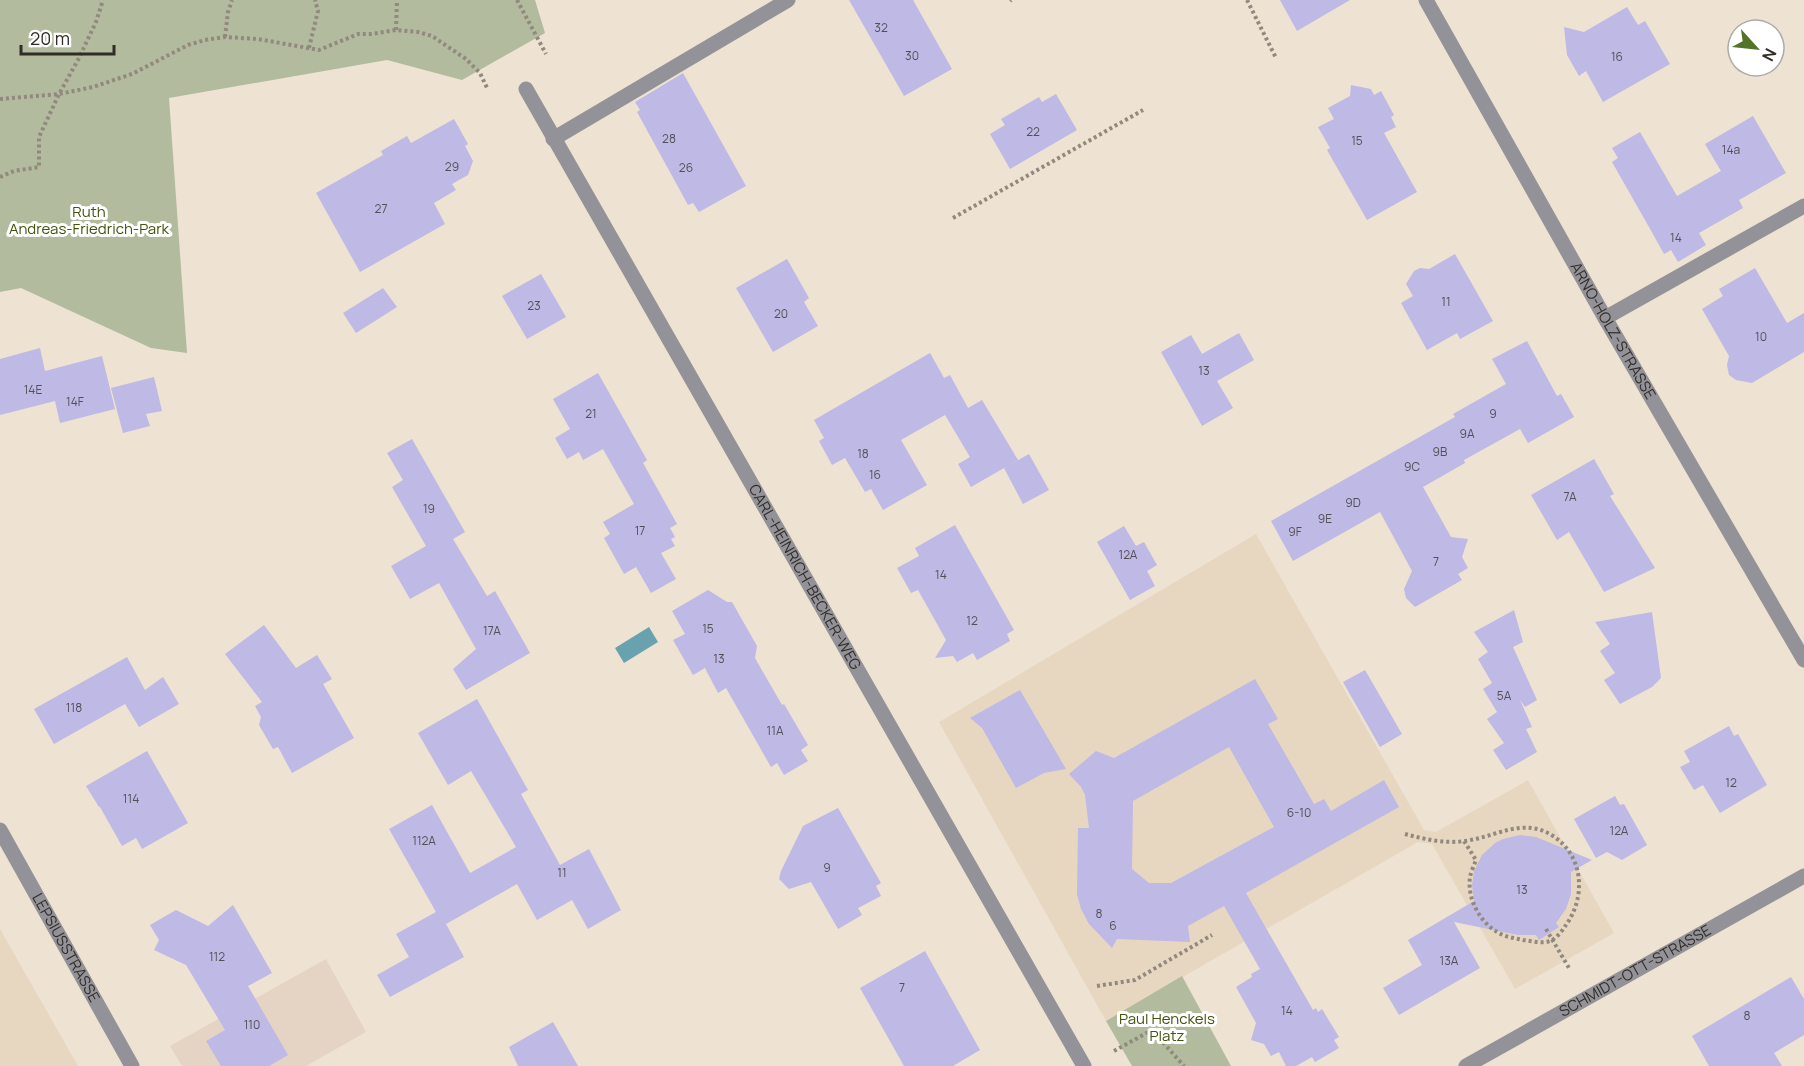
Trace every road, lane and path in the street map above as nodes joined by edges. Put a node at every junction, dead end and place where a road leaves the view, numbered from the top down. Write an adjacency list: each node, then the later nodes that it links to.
1 (103, 0): 16 (path)
2 (232, 0): 10 (path)
3 (315, 0): 11 (path)
4 (397, 0): 9 (path)
5 (517, 0): 12 (path)
6 (788, 0): 19 (street)
7 (1247, 0): 13 (path)
8 (1426, 0): 23 (street, ARNO-HOLZ-STRASSE)
9 (396, 30): 11 (path); 15 (path)
10 (225, 37): 11 (path); 16 (path)
11 (309, 48)
12 (546, 54)
13 (1276, 58)
14 (526, 89): 19 (street, CARL-HEINRICH-BECKER-WEG)
15 (488, 90)
16 (59, 94): 17 (path); 20 (path)
17 (0, 99)
18 (1143, 110): 22 (path)
19 (553, 139): 36 (street, CARL-HEINRICH-BECKER-WEG)
20 (0, 177)
21 (1804, 206): 23 (street)
22 (952, 218)
23 (1605, 318): 24 (street, ARNO-HOLZ-STRASSE)
24 (1804, 660)
25 (0, 830): 35 (street, LEPSIUSSTRASSE)
26 (1406, 834): 27 (path)
27 (1464, 841): 31 (path); 31 (path)
28 (1804, 876): 38 (street, SCHMIDT-OTT-STRASSE)
29 (1546, 929): 31 (path)
30 (1212, 935): 33 (path)
31 (1553, 940): 32 (path)
32 (1569, 968)
33 (1096, 986)
34 (1114, 1051): 37 (path)
35 (132, 1066)
36 (1084, 1066)
37 (1184, 1066)
38 (1466, 1066)

